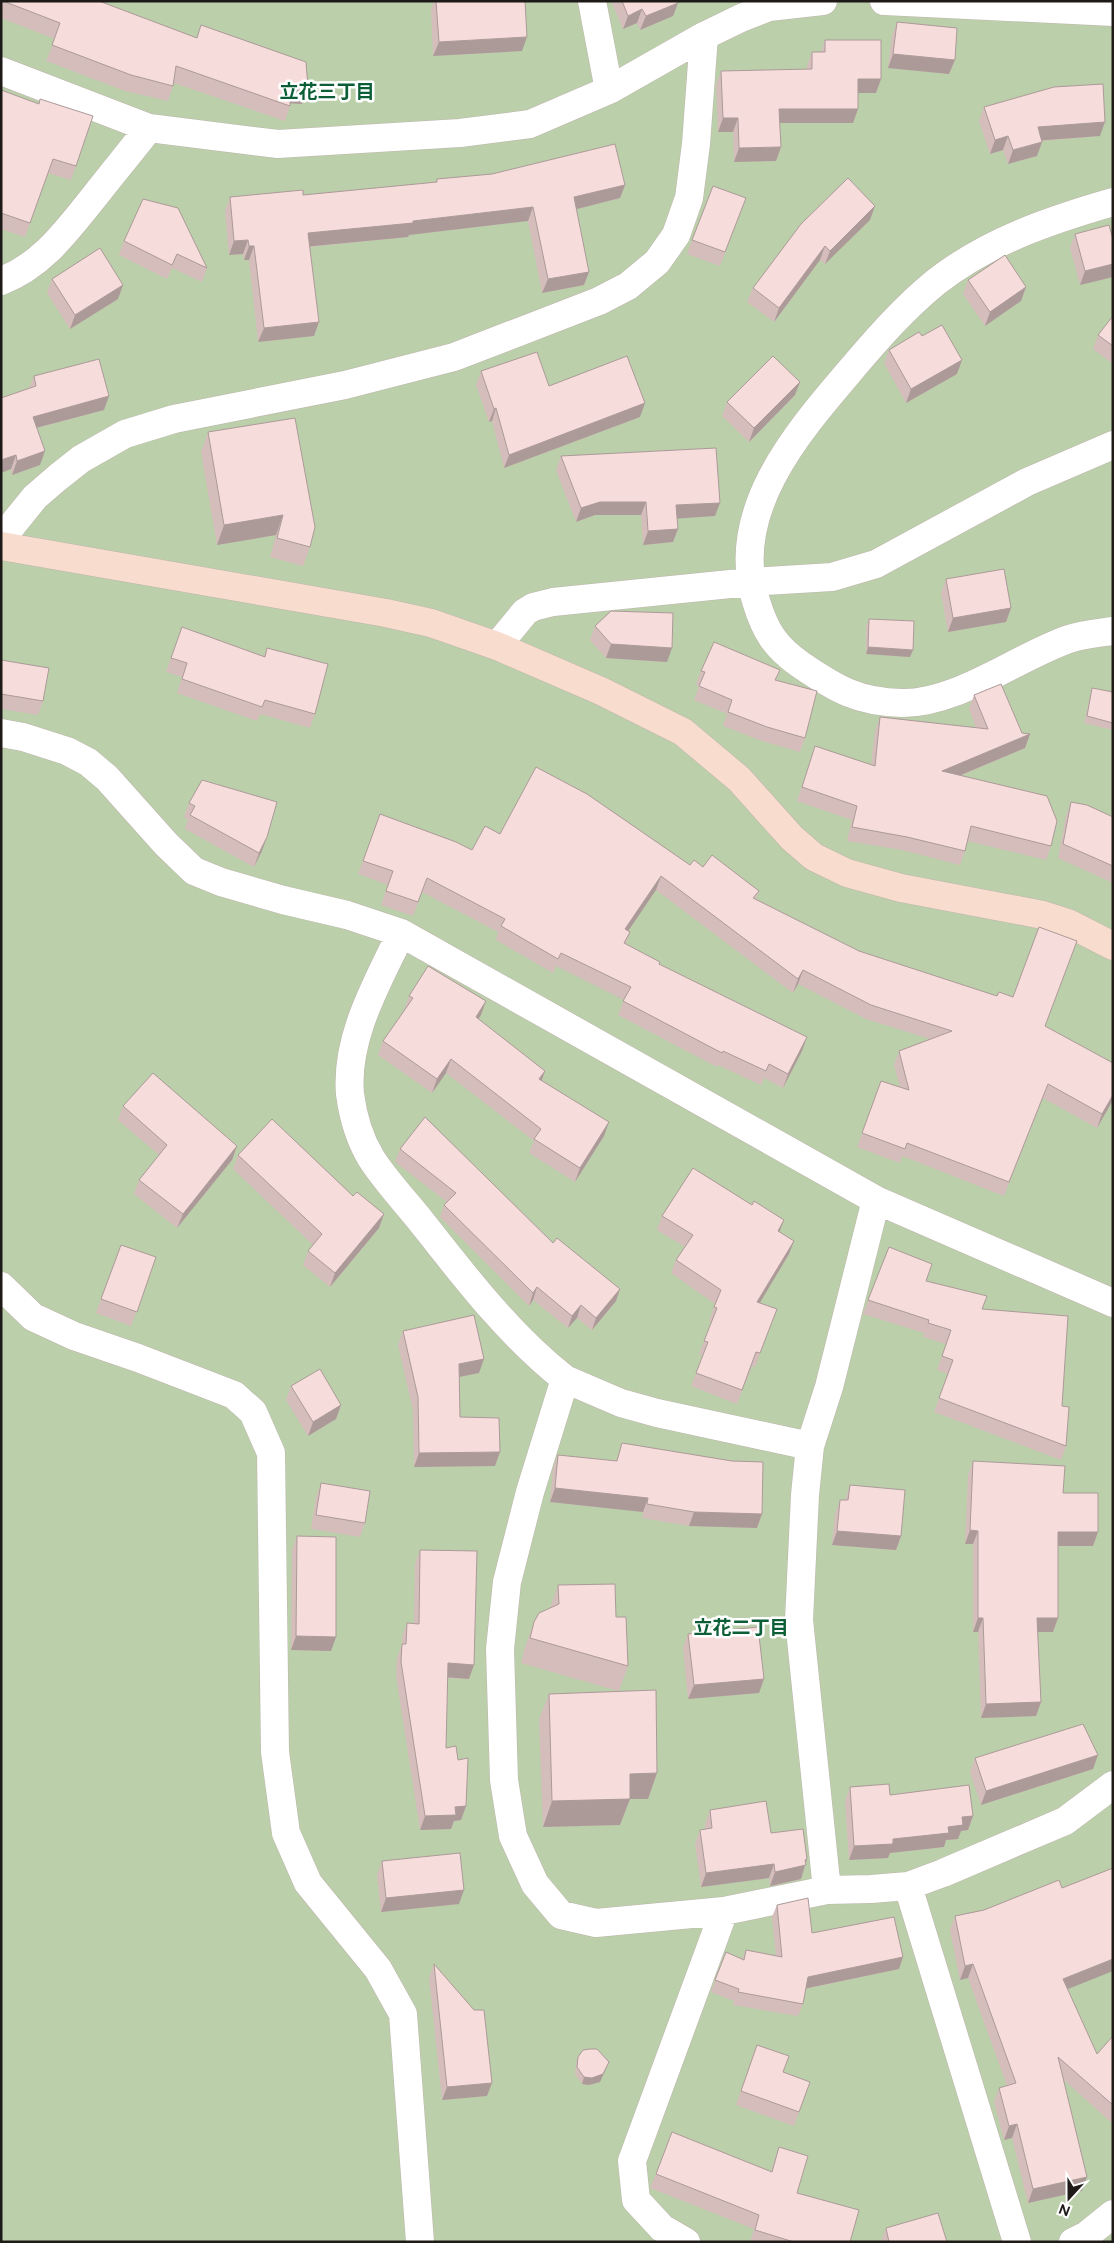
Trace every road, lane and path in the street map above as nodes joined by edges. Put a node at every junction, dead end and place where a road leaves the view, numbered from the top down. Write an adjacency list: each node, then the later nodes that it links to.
1 (592, 1): 7 (street)
2 (823, 1): 5 (street)
3 (884, 1): 4 (street)
4 (1113, 12)
5 (704, 36): 7 (street); 12 (street)
6 (1, 71): 8 (street)
7 (610, 90): 8 (street)
8 (149, 128): 10 (street)
9 (1113, 202): 14 (street)
10 (1, 281)
11 (1113, 445): 14 (street)
12 (1, 539)
13 (1, 546): 16 (street)
14 (750, 582): 15 (street); 16 (street)
15 (1113, 631)
16 (497, 646): 19 (street)
17 (1, 734): 18 (street)
18 (401, 934): 20 (street); 23 (street)
19 (1113, 946)
20 (876, 1200): 22 (street); 24 (street)
21 (1, 1286): 30 (street)
22 (1113, 1303)
23 (564, 1380): 24 (street); 28 (street)
24 (810, 1446): 27 (street)
25 (1113, 1785): 26 (street)
26 (908, 1886): 27 (street); 32 (street)
27 (827, 1890): 28 (street)
28 (724, 1911): 31 (street)
29 (1113, 2214): 33 (street)
30 (420, 2242)
31 (686, 2242)
32 (1017, 2242)
33 (1073, 2242)

